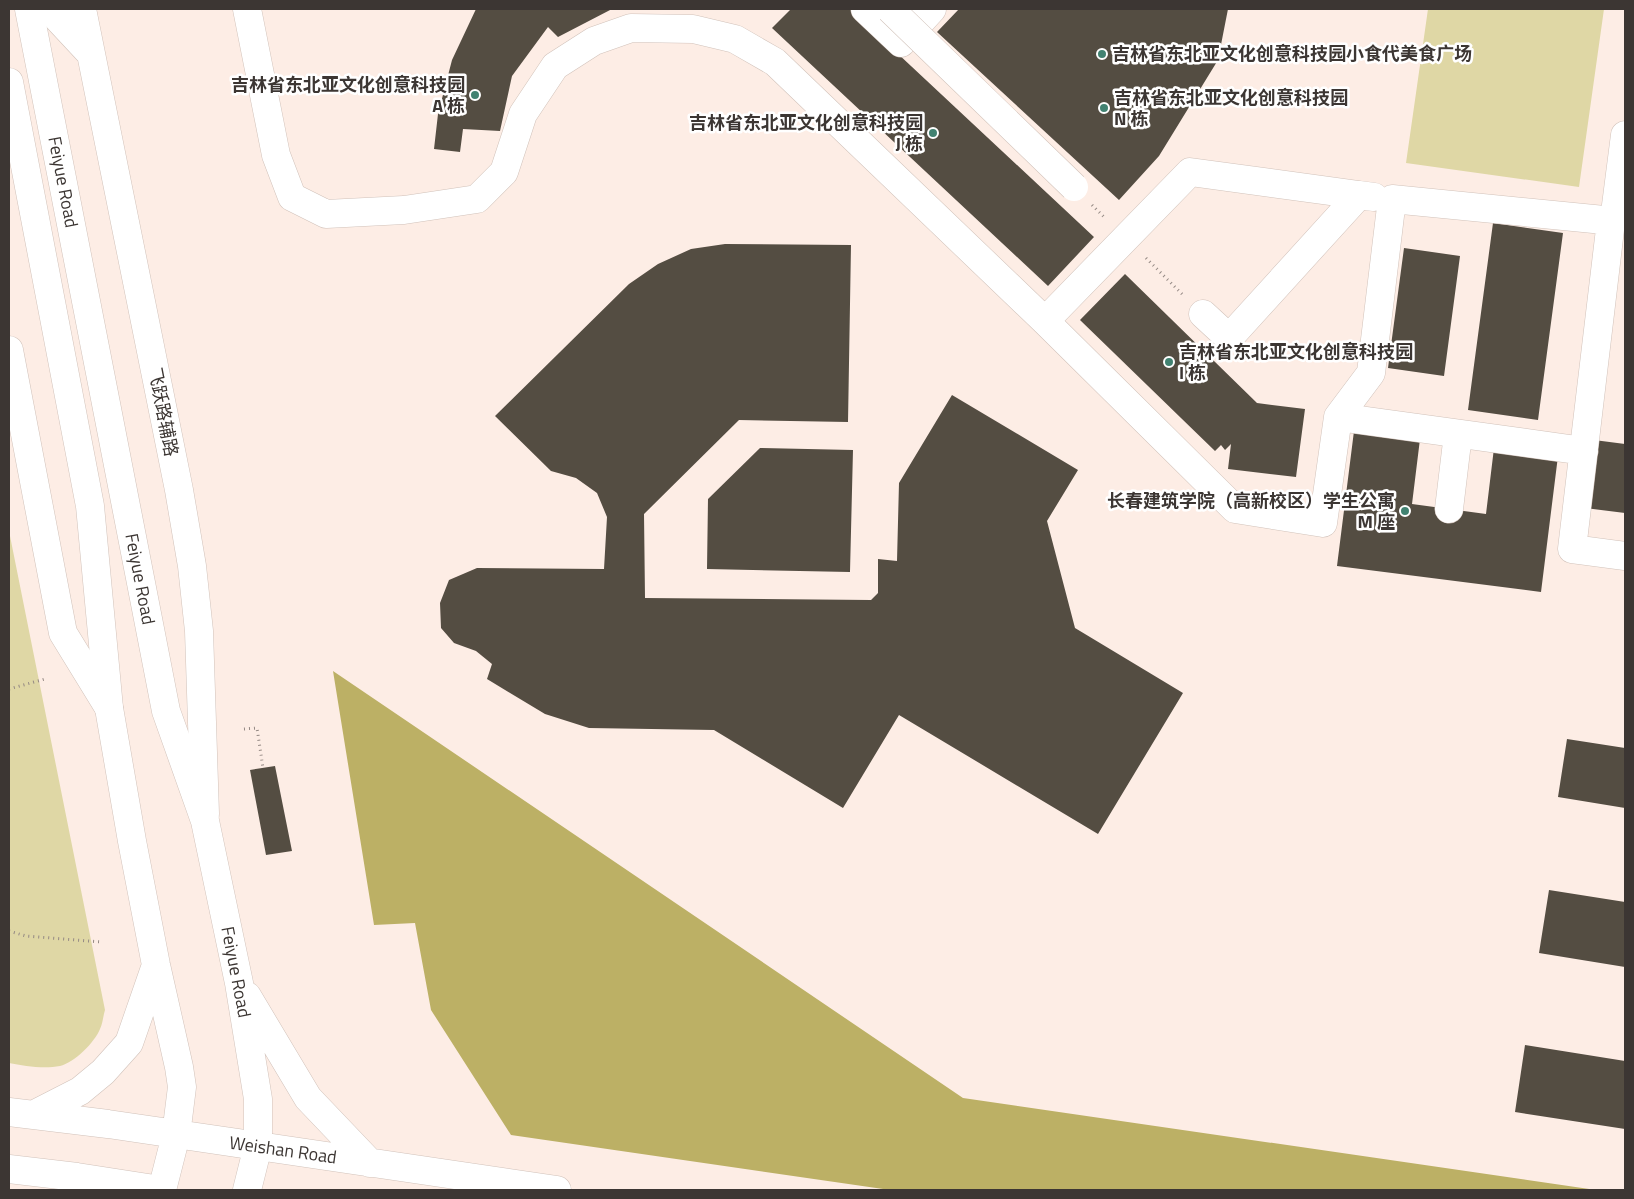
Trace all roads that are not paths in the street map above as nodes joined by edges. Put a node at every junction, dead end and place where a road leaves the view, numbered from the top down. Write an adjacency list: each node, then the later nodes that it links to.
1 (30, 9): 24 (main road, Feiyue Road)
2 (49, 9): 8 (main road)
3 (82, 9): 8 (main road, 飞跃路辅路)
4 (248, 9): 16 (main road)
5 (865, 9): 7 (main road)
6 (890, 9): 11 (main road, bridge)
7 (932, 9)
8 (90, 53): 24 (main road, 飞跃路辅路)
9 (9, 82): 23 (main road, Feiyue Road)
10 (1625, 135): 14 (main road)
11 (1074, 188)
12 (1359, 195): 13 (main road); 15 (main road); 16 (main road)
13 (1392, 199): 14 (main road); 18 (main road)
14 (1611, 221): 20 (main road)
15 (1203, 314)
16 (1045, 322): 18 (main road)
17 (9, 350): 23 (main road)
18 (1338, 418): 19 (main road)
19 (1458, 434): 20 (main road); 21 (main road)
20 (1584, 451): 22 (main road)
21 (1449, 509)
22 (1625, 556)
23 (109, 708): 25 (main road, Feiyue Road)
24 (205, 821): 26 (main road, Feiyue Road)
25 (156, 964): 27 (main road); 28 (main road, Feiyue Road)
26 (239, 983): 29 (main road, Feiyue Road); 30 (main road)
27 (22, 1113): 28 (main road, Weishan Road)
28 (176, 1134): 29 (main road, Weishan Road); 32 (main road, Feiyue Road)
29 (258, 1146): 30 (main road, Weishan Road); 33 (main road, Feiyue Road)
30 (370, 1163): 34 (main road, Weishan Road)
31 (21, 1177): 32 (main road)
32 (161, 1190)
33 (247, 1190)
34 (557, 1190)

